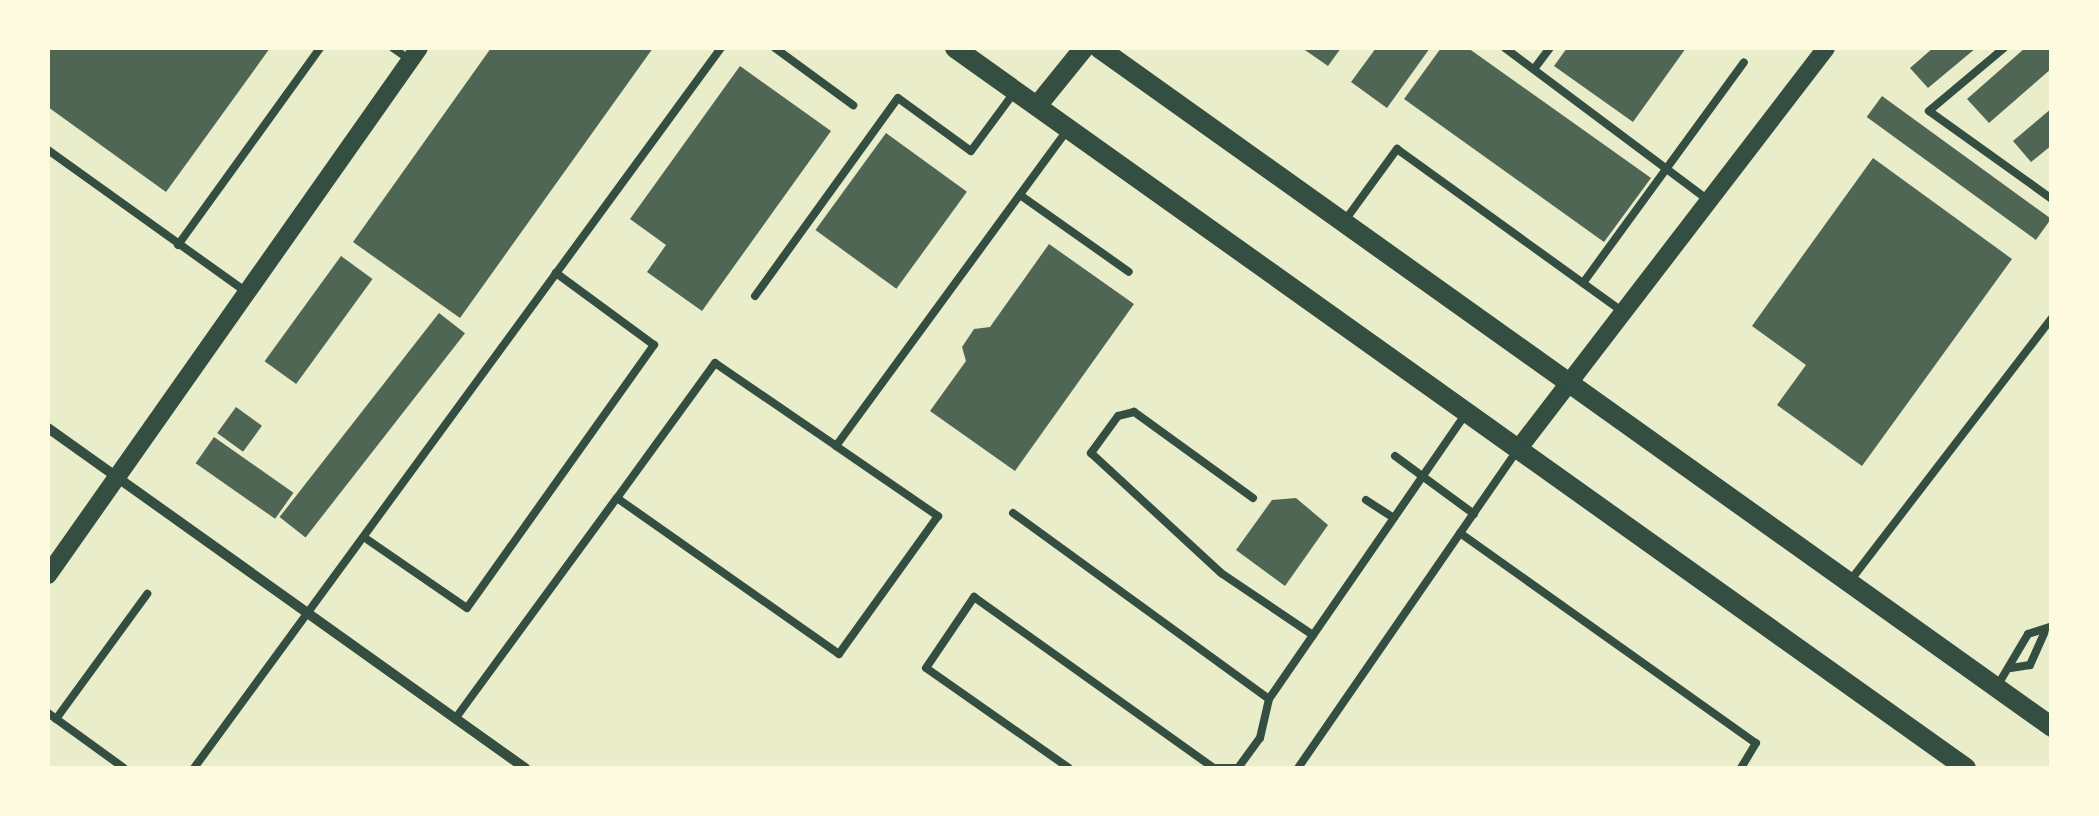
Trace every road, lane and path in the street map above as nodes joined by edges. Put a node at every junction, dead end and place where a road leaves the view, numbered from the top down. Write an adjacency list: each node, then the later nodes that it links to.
1 (320, 48): 25 (lane)
2 (393, 48): 12 (lane)
3 (721, 48): 27 (lane)
4 (776, 48): 16 (lane)
5 (956, 48): 15 (main road)
6 (1084, 48): 17 (main road)
7 (1099, 48): 24 (main road)
8 (1505, 48): 14 (lane)
9 (1550, 48): 14 (lane)
10 (1823, 48): 22 (street)
11 (2004, 48): 23 (lane)
12 (414, 54): 29 (street)
13 (1744, 62): 20 (lane)
14 (1534, 69): 20 (lane)
15 (1016, 91): 17 (main road); 30 (lane)
16 (853, 105)
17 (1038, 106): 18 (main road)
18 (1069, 128): 21 (lane); 34 (main road)
19 (48, 150): 25 (lane)
20 (1666, 168): 22 (lane); 28 (lane)
21 (1020, 195): 26 (lane); 36 (lane)
22 (1707, 199): 31 (street)
23 (2052, 199)
24 (1344, 222): 28 (lane); 33 (main road)
25 (178, 245): 29 (lane)
26 (1129, 272)
27 (556, 273): 48 (lane); 48 (lane)
28 (1583, 284): 31 (lane)
29 (246, 290): 39 (street)
30 (755, 296)
31 (1624, 313): 33 (street)
32 (2052, 318): 50 (lane)
33 (1569, 382): 37 (street); 50 (main road)
34 (1467, 412): 37 (main road); 40 (lane)
35 (48, 428): 39 (street)
36 (836, 446): 41 (lane); 41 (lane)
37 (1518, 448): 45 (lane); 62 (main road)
38 (1395, 456): 40 (lane)
39 (113, 476): 49 (street); 52 (street)
40 (1422, 476): 45 (lane); 46 (lane)
41 (617, 498): 60 (lane)
42 (1252, 498): 54 (lane)
43 (1366, 500): 46 (lane)
44 (1012, 513): 57 (lane)
45 (1474, 514): 47 (lane)
46 (1394, 518): 54 (lane)
47 (1460, 533): 68 (lane); 69 (lane)
48 (368, 540): 52 (lane)
49 (48, 574)
50 (1849, 582): 56 (main road)
51 (146, 594): 59 (lane)
52 (310, 616): 60 (street); 64 (lane)
53 (2048, 630): 55 (lane); 55 (lane)
54 (1314, 635): 57 (lane)
55 (2011, 668): 56 (lane)
56 (1996, 688): 61 (main road)
57 (1270, 699): 67 (lane)
58 (48, 712): 59 (lane)
59 (56, 719): 63 (lane)
60 (455, 719): 65 (street)
61 (2052, 727)
62 (1956, 766)
63 (124, 768)
64 (194, 768)
65 (525, 768)
66 (1069, 768): 67 (lane)
67 (1215, 768)
68 (1298, 768)
69 (1741, 768)

